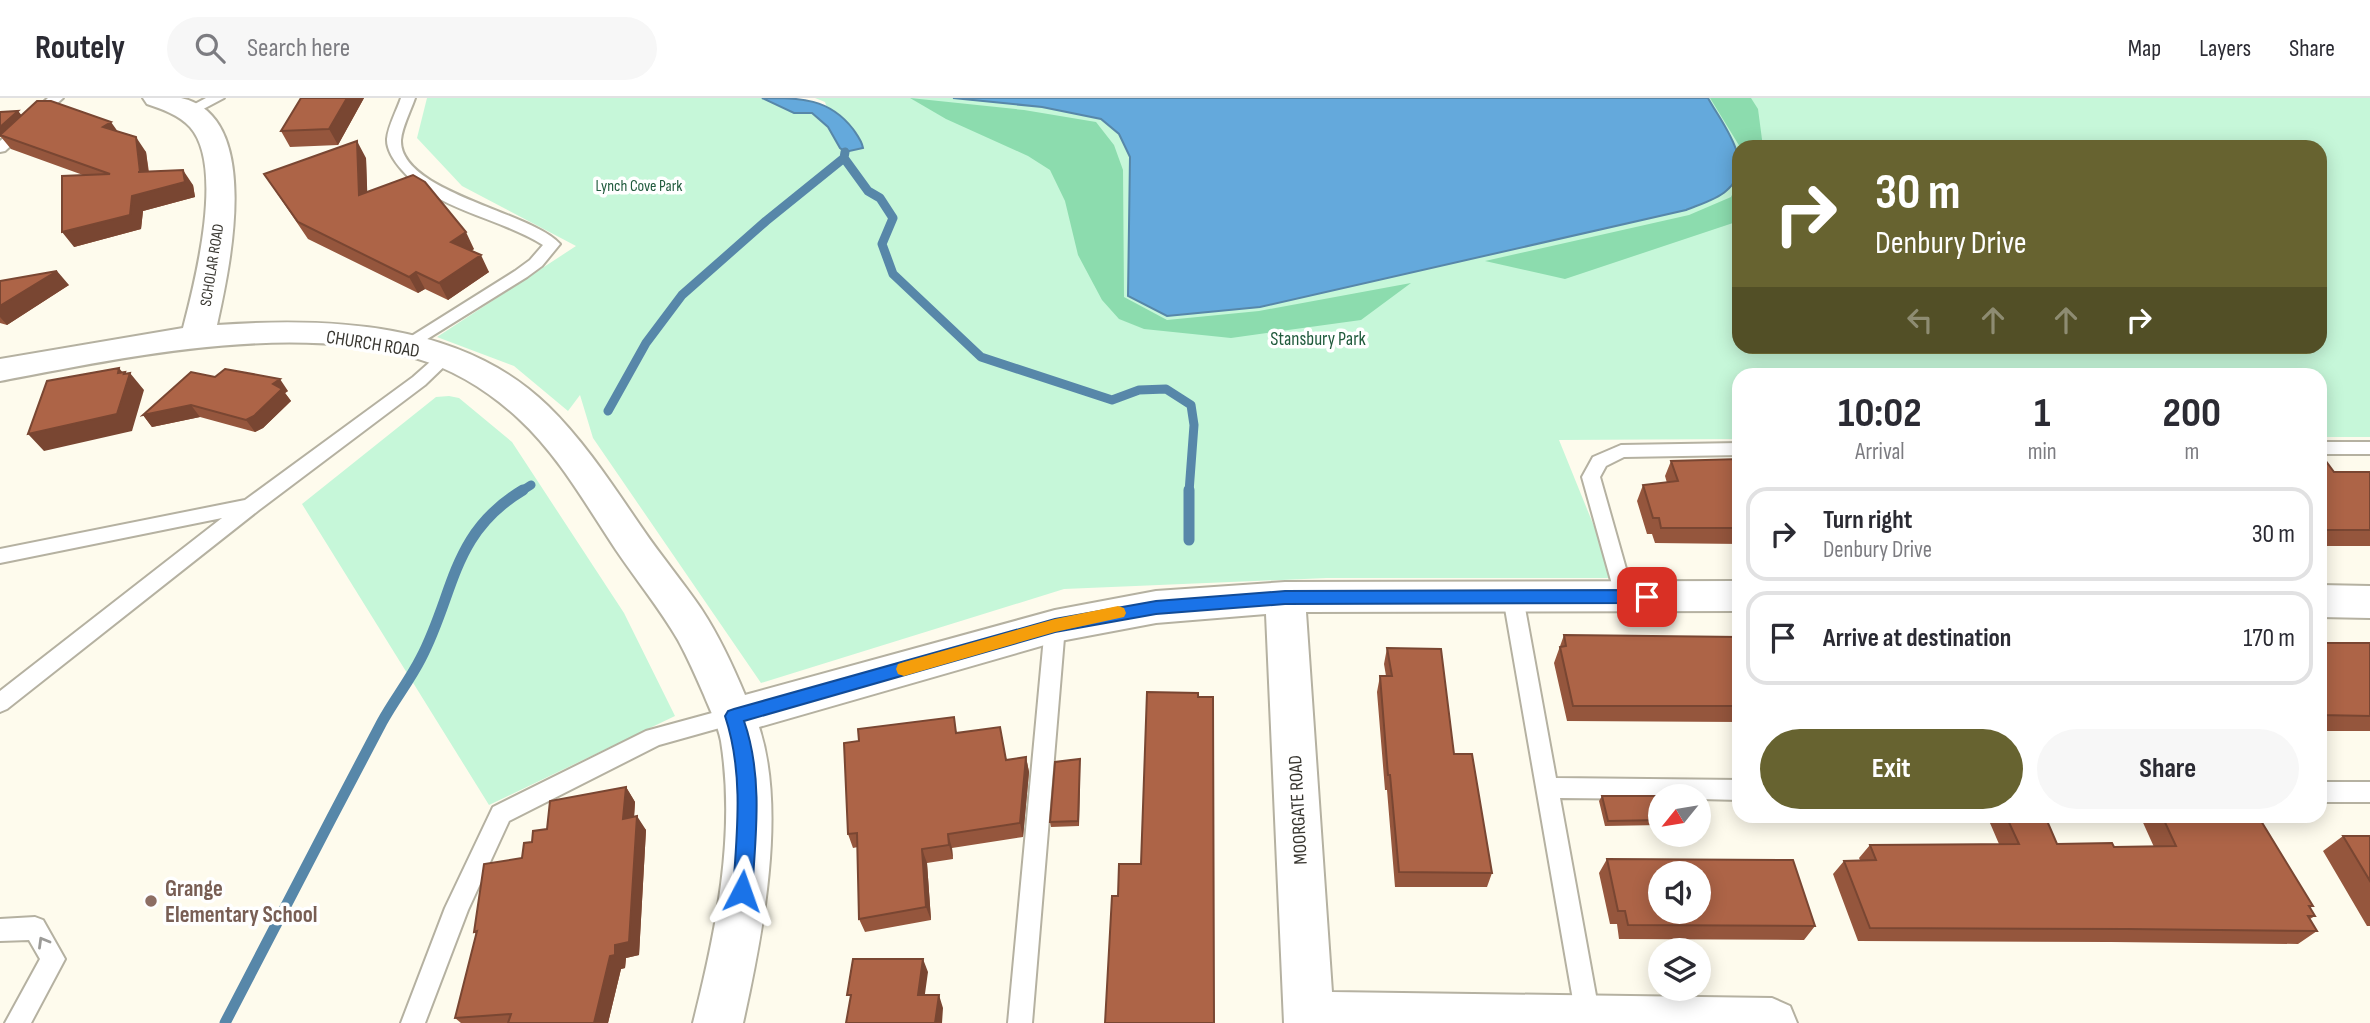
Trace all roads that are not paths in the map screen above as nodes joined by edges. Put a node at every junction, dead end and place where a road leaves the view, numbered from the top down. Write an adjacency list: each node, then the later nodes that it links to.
1 (56, 98): 6 (lane)
2 (157, 98): 5 (street, SCHOLAR ROAD)
3 (217, 98): 5 (lane)
4 (408, 98): 8 (lane)
5 (187, 112): 7 (street, SCHOLAR ROAD)
6 (0, 148)
7 (198, 335): 8 (street, CHURCH ROAD); 10 (street, CHURCH ROAD)
8 (408, 346): 9 (street, CHURCH ROAD)
9 (445, 358): 14 (lane); 24 (street, CHURCH ROAD)
10 (0, 370)
11 (2327, 448): 12 (lane)
12 (2370, 448)
13 (1732, 449): 19 (lane)
14 (252, 505): 15 (lane); 23 (lane)
15 (0, 556)
16 (1732, 596): 19 (street)
17 (1285, 597): 18 (street); 22 (street); 30 (street, MOORGATE ROAD)
18 (1513, 597): 19 (street); 25 (lane)
19 (1624, 597)
20 (2327, 601): 21 (street)
21 (2370, 602)
22 (1055, 626): 24 (street); 35 (lane)
23 (0, 704)
24 (734, 716): 33 (lane); 34 (street, CHURCH ROAD)
25 (1547, 788): 26 (lane); 31 (lane)
26 (1732, 790)
27 (2327, 792): 28 (lane)
28 (2370, 792)
29 (0, 930): 32 (lane, one-way to 29)
30 (1309, 1020): 31 (street)
31 (1589, 1022): 36 (street)
32 (16, 1023)
33 (413, 1023)
34 (718, 1023)
35 (1020, 1023)
36 (1772, 1023)

